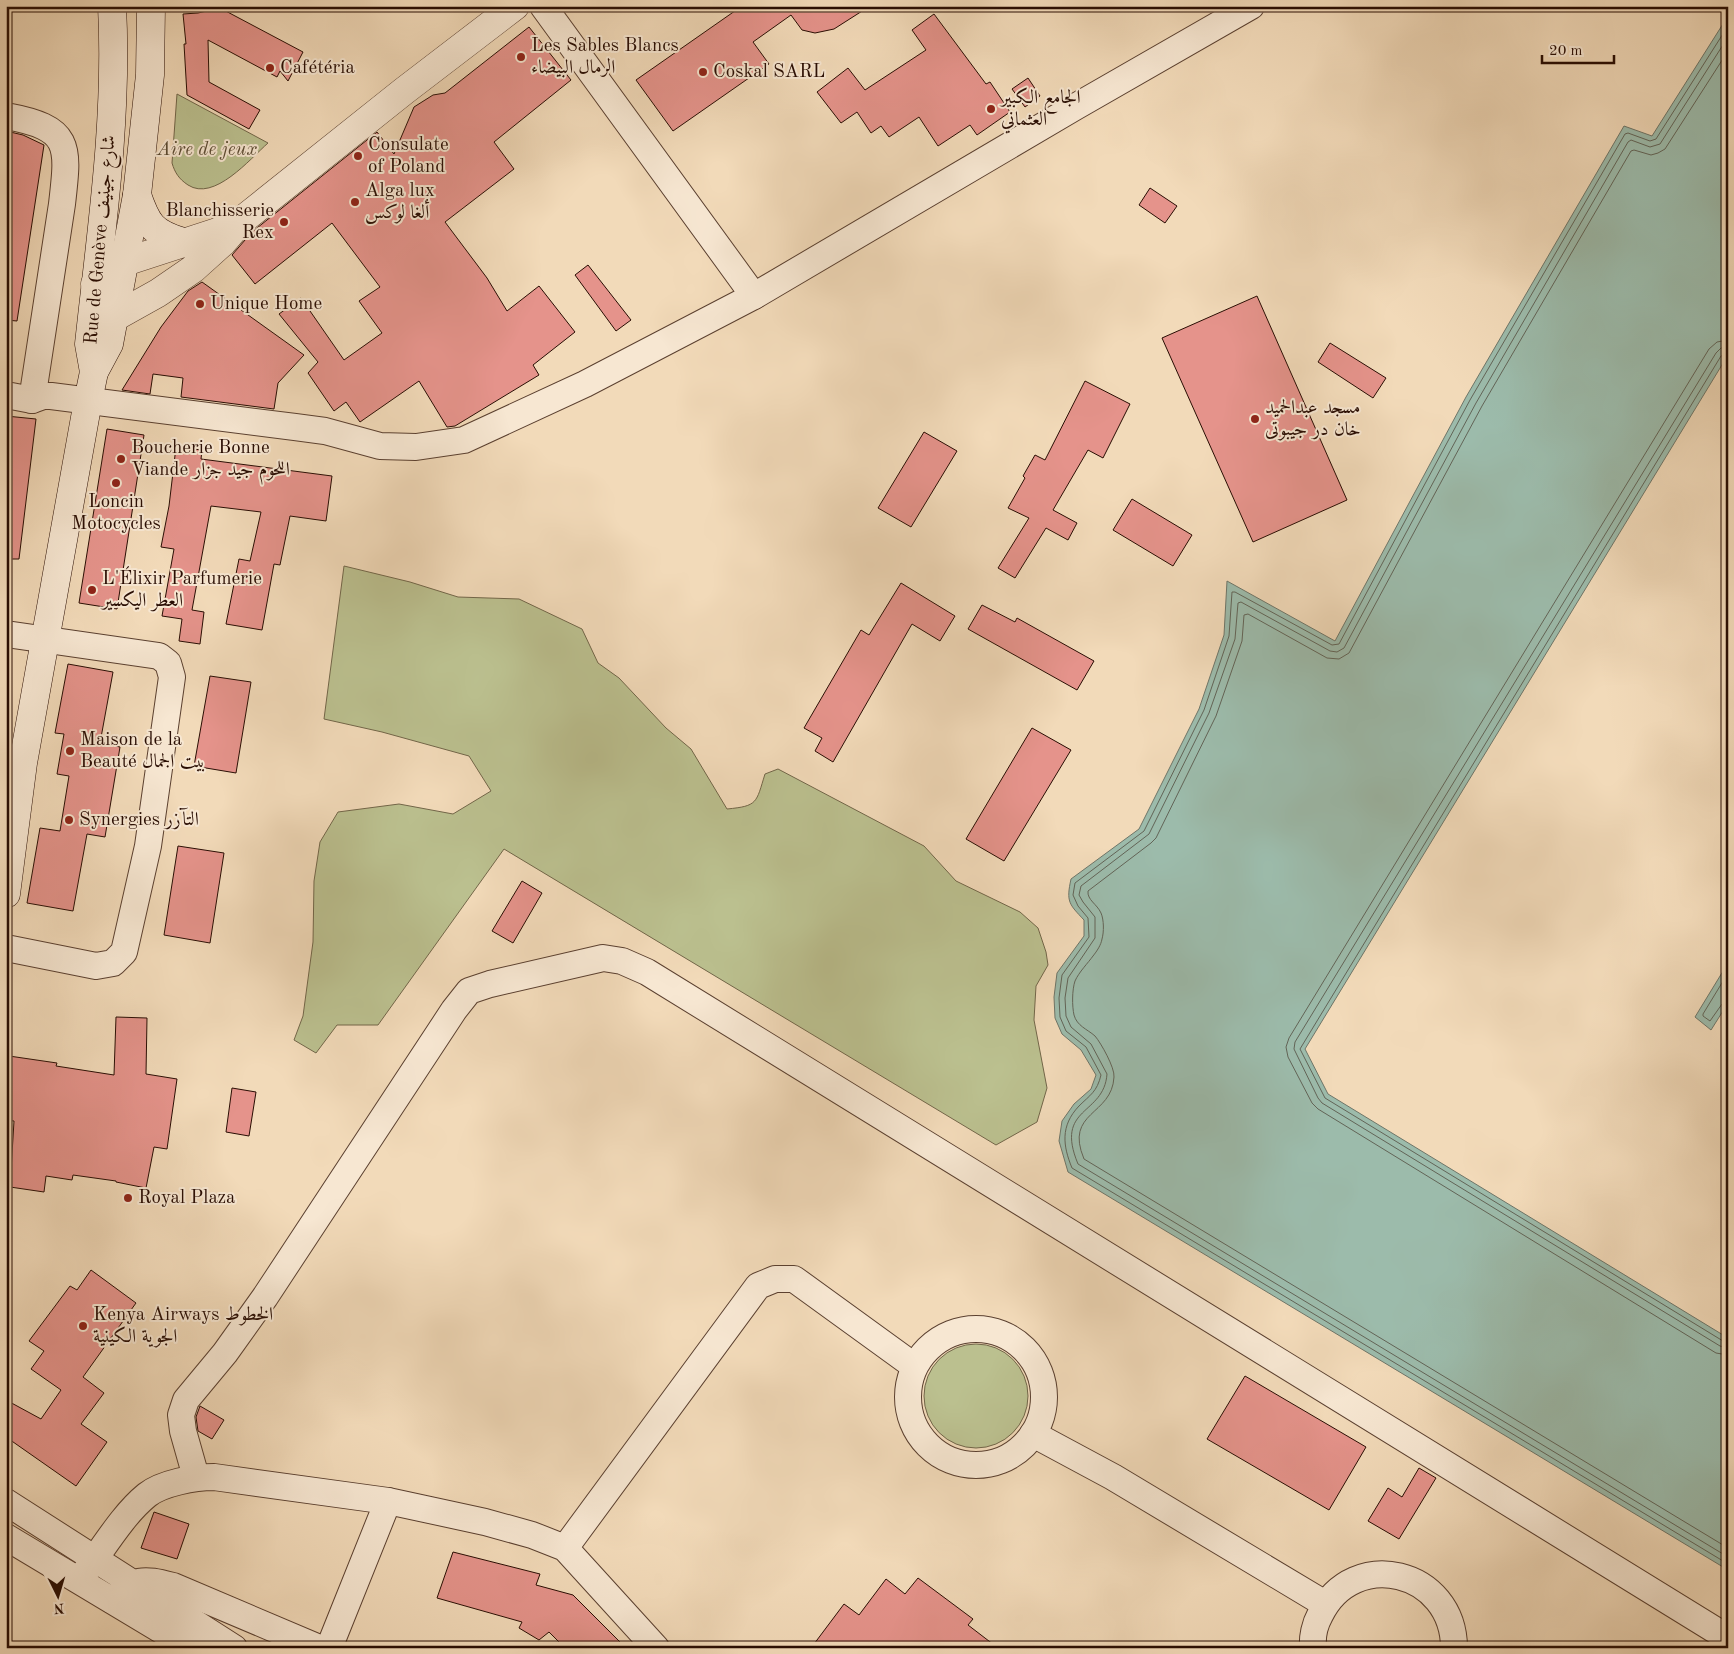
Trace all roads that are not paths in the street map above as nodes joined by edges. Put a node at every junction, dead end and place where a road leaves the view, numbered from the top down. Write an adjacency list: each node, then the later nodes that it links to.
1 (112, 6): 11 (main road, Rue de Genève شارع جينيف)
2 (151, 6): 7 (main road, Rue de Genève شارع جينيف)
3 (515, 6): 8 (main road)
4 (544, 6): 12 (street)
5 (1251, 6): 12 (street)
6 (6, 116): 16 (street)
7 (137, 195): 9 (main road); 10 (main road, Rue de Genève شارع جينيف)
8 (241, 221): 9 (main road); 13 (main road)
9 (183, 242): 10 (main road)
10 (125, 262): 11 (main road); 13 (main road, Rue de Genève شارع جينيف)
11 (95, 284): 13 (main road); 14 (main road, Rue de Genève شارع جينيف)
12 (754, 296): 17 (street)
13 (115, 317): 14 (main road, Rue de Genève شارع جينيف)
14 (94, 372): 17 (main road)
15 (6, 395): 16 (street)
16 (32, 400): 17 (street)
17 (88, 401): 19 (main road)
18 (6, 634): 19 (street)
19 (45, 640): 20 (main road); 22 (street)
20 (15, 761): 21 (main road)
21 (6, 894)
22 (6, 948)
23 (914, 1366): 24 (street); 24 (street); 29 (street)
24 (1033, 1434): 34 (street)
25 (196, 1477): 26 (street); 30 (street); 35 (street)
26 (388, 1501): 29 (street); 39 (street)
27 (6, 1502): 30 (street)
28 (6, 1536): 31 (street)
29 (564, 1548): 40 (street)
30 (95, 1560): 31 (street); 32 (street)
31 (79, 1580): 33 (street)
32 (132, 1584): 33 (street); 37 (street); 38 (street)
33 (112, 1600): 36 (street)
34 (1325, 1604): 41 (street); 42 (street)
35 (1728, 1638)
36 (191, 1648)
37 (234, 1648)
38 (319, 1648)
39 (329, 1648)
40 (656, 1648)
41 (1313, 1648)
42 (1454, 1648)

